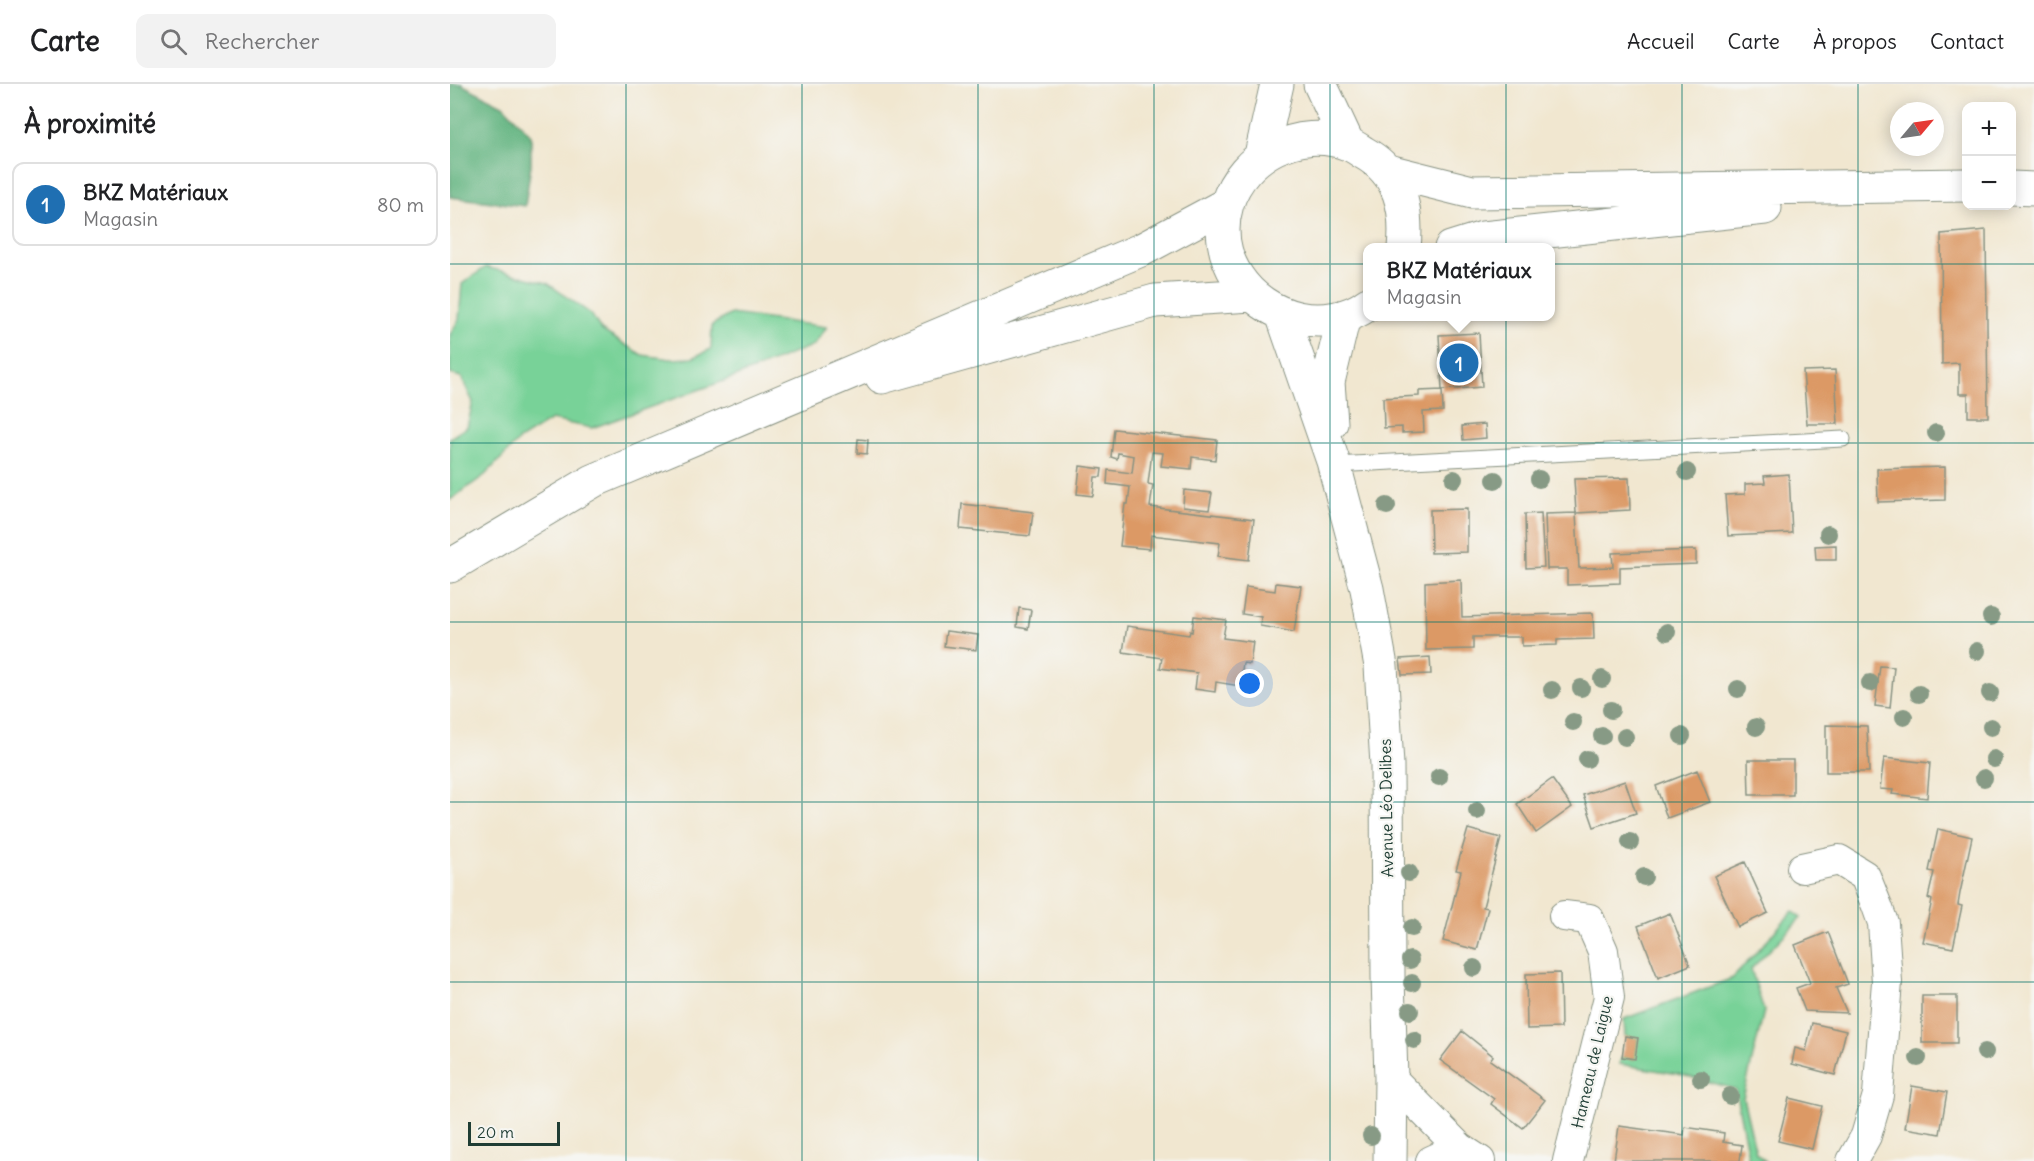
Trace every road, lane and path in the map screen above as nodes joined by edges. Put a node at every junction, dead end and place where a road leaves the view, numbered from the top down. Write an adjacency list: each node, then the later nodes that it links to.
1 (1277, 84): 4 (main road)
2 (1320, 84): 3 (main road)
3 (1348, 144): 4 (main road); 5 (main road)
4 (1261, 155): 10 (main road)
5 (1388, 171): 6 (main road); 11 (main road)
6 (1962, 186)
7 (1962, 186): 12 (main road)
8 (2016, 188): 9 (main road)
9 (2034, 189)
10 (1227, 204): 13 (main road); 16 (main road)
11 (1404, 243)
12 (1467, 243)
13 (1251, 295): 15 (main road); 16 (main road)
14 (1356, 310): 15 (main road); 18 (main road, Avenue Léo Delibes)
15 (1282, 315): 18 (main road, Avenue Léo Delibes)
16 (765, 410): 19 (main road)
17 (1843, 439): 18 (lane)
18 (1334, 463): 22 (main road, Avenue Léo Delibes)
19 (450, 566)
20 (1802, 868): 27 (street)
21 (1564, 916): 26 (street, Hameau de Laigue)
22 (1391, 1078): 23 (street); 24 (main road, Avenue Léo Delibes)
23 (1470, 1154): 25 (street)
24 (1390, 1161)
25 (1431, 1161)
26 (1569, 1161)
27 (1852, 1161)

